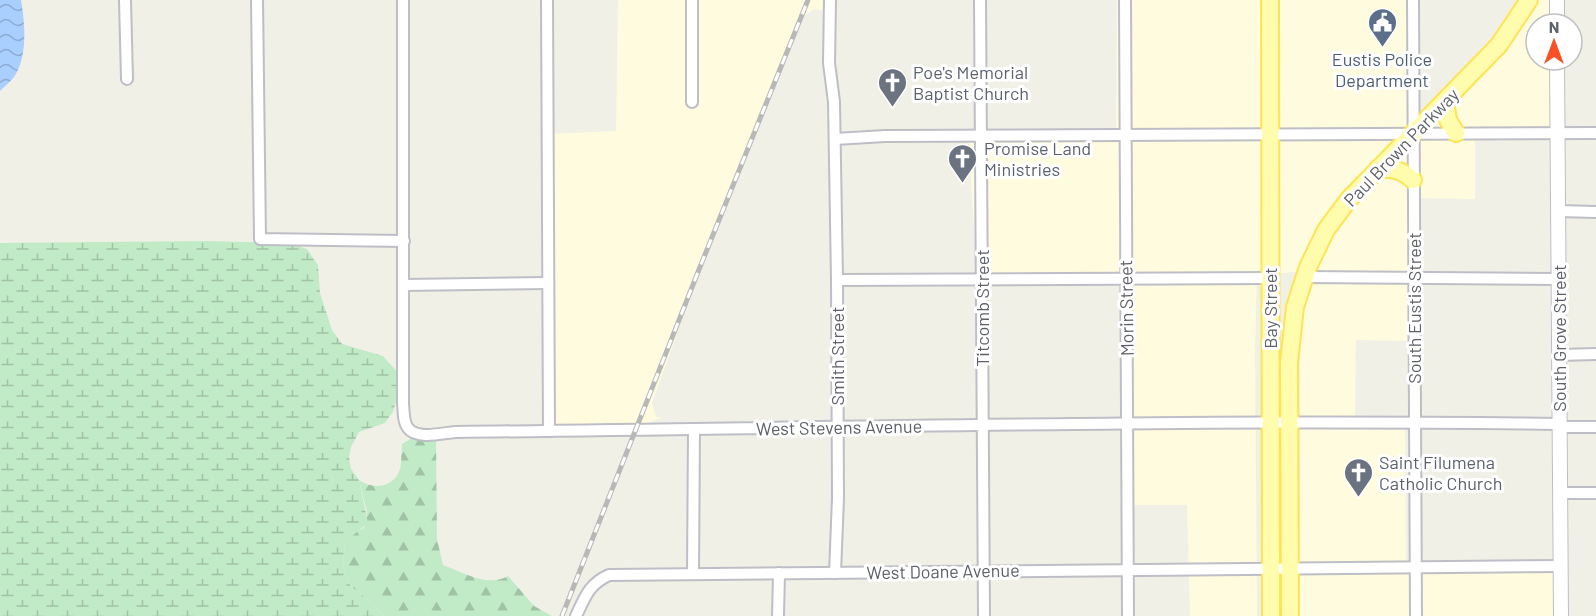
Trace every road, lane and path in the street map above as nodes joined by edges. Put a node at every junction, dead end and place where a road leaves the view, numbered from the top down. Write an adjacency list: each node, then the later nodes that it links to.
1 (125, 0): 13 (street)
2 (257, 0): 28 (street)
3 (403, 0): 28 (street)
4 (547, 0): 36 (street)
5 (692, 0): 15 (street)
6 (830, 0): 23 (street, Smith Street)
7 (980, 0): 21 (street, Titcomb Street)
8 (1125, 0): 22 (street, Morin Street)
9 (1270, 0): 20 (main road, Bay Street)
10 (1413, 0): 16 (street, South Eustis Street)
11 (1528, 0): 14 (main road, Paul Brown Parkway)
12 (1557, 72): 18 (street, South Grove Street)
13 (127, 80)
14 (1445, 101): 16 (main road, Paul Brown Parkway); 17 (main road)
15 (692, 102)
16 (1413, 133): 17 (street); 20 (street); 24 (main road, Paul Brown Parkway); 25 (street, South Eustis Street)
17 (1456, 133): 18 (street)
18 (1557, 133): 19 (street); 26 (street, South Grove Street)
19 (1596, 133)
20 (1270, 134): 22 (street); 30 (main road, Bay Street)
21 (981, 136): 22 (street); 23 (street); 35 (street, Titcomb Street)
22 (1125, 136): 32 (street, Morin Street)
23 (836, 139): 34 (street, Smith Street)
24 (1378, 169): 25 (main road); 29 (main road, Paul Brown Parkway)
25 (1413, 180): 31 (street, South Eustis Street)
26 (1558, 211): 27 (street); 33 (street, South Grove Street)
27 (1596, 212)
28 (404, 241): 37 (street)
29 (1304, 277): 31 (street); 38 (main road, Paul Brown Parkway)
30 (1269, 278): 32 (street); 42 (main road, Bay Street)
31 (1414, 278): 33 (street); 43 (street, South Eustis Street)
32 (1126, 279): 35 (street); 44 (street, Morin Street)
33 (1558, 279): 40 (street, South Grove Street)
34 (837, 280): 35 (street); 47 (street, Smith Street)
35 (982, 280): 46 (street, Titcomb Street)
36 (548, 283): 37 (street); 50 (street)
37 (404, 285): 50 (street, West Stevens Avenue)
38 (1296, 307): 41 (main road, Bay Street)
39 (1596, 354): 40 (street)
40 (1559, 355): 45 (street, South Grove Street)
41 (1289, 422): 42 (street, West Stevens Avenue); 43 (street, West Stevens Avenue); 56 (main road, Bay Street)
42 (1270, 423): 44 (street, West Stevens Avenue); 55 (main road, Bay Street)
43 (1415, 423): 45 (street, West Stevens Avenue); 53 (street, South Eustis Street)
44 (1126, 424): 46 (street, West Stevens Avenue); 57 (street, Morin Street)
45 (1559, 425): 48 (street, West Stevens Avenue); 51 (street, South Grove Street)
46 (982, 426): 47 (street, West Stevens Avenue); 58 (street, Titcomb Street)
47 (837, 428): 49 (street, West Stevens Avenue); 60 (street, Smith Street)
48 (1596, 428)
49 (694, 430): 50 (street, West Stevens Avenue); 61 (street)
50 (549, 431)
51 (1560, 493): 52 (street); 54 (street, South Grove Street)
52 (1596, 493)
53 (1416, 566): 54 (street, West Doane Avenue); 56 (street, West Doane Avenue); 68 (street, South Eustis Street)
54 (1560, 566): 69 (street, South Grove Street)
55 (1270, 567): 56 (street, West Doane Avenue); 57 (street, West Doane Avenue); 66 (main road, Bay Street)
56 (1290, 567): 67 (main road, Bay Street)
57 (1127, 569): 58 (street, West Doane Avenue); 65 (street, Morin Street)
58 (983, 570): 60 (street, West Doane Avenue); 64 (street, Titcomb Street)
59 (779, 573): 60 (street, West Doane Avenue); 61 (street, West Doane Avenue); 63 (street)
60 (836, 573)
61 (693, 574): 62 (street, West Doane Avenue)
62 (576, 616)
63 (778, 616)
64 (984, 616)
65 (1128, 616)
66 (1271, 616)
67 (1290, 616)
68 (1416, 616)
69 (1561, 616)

